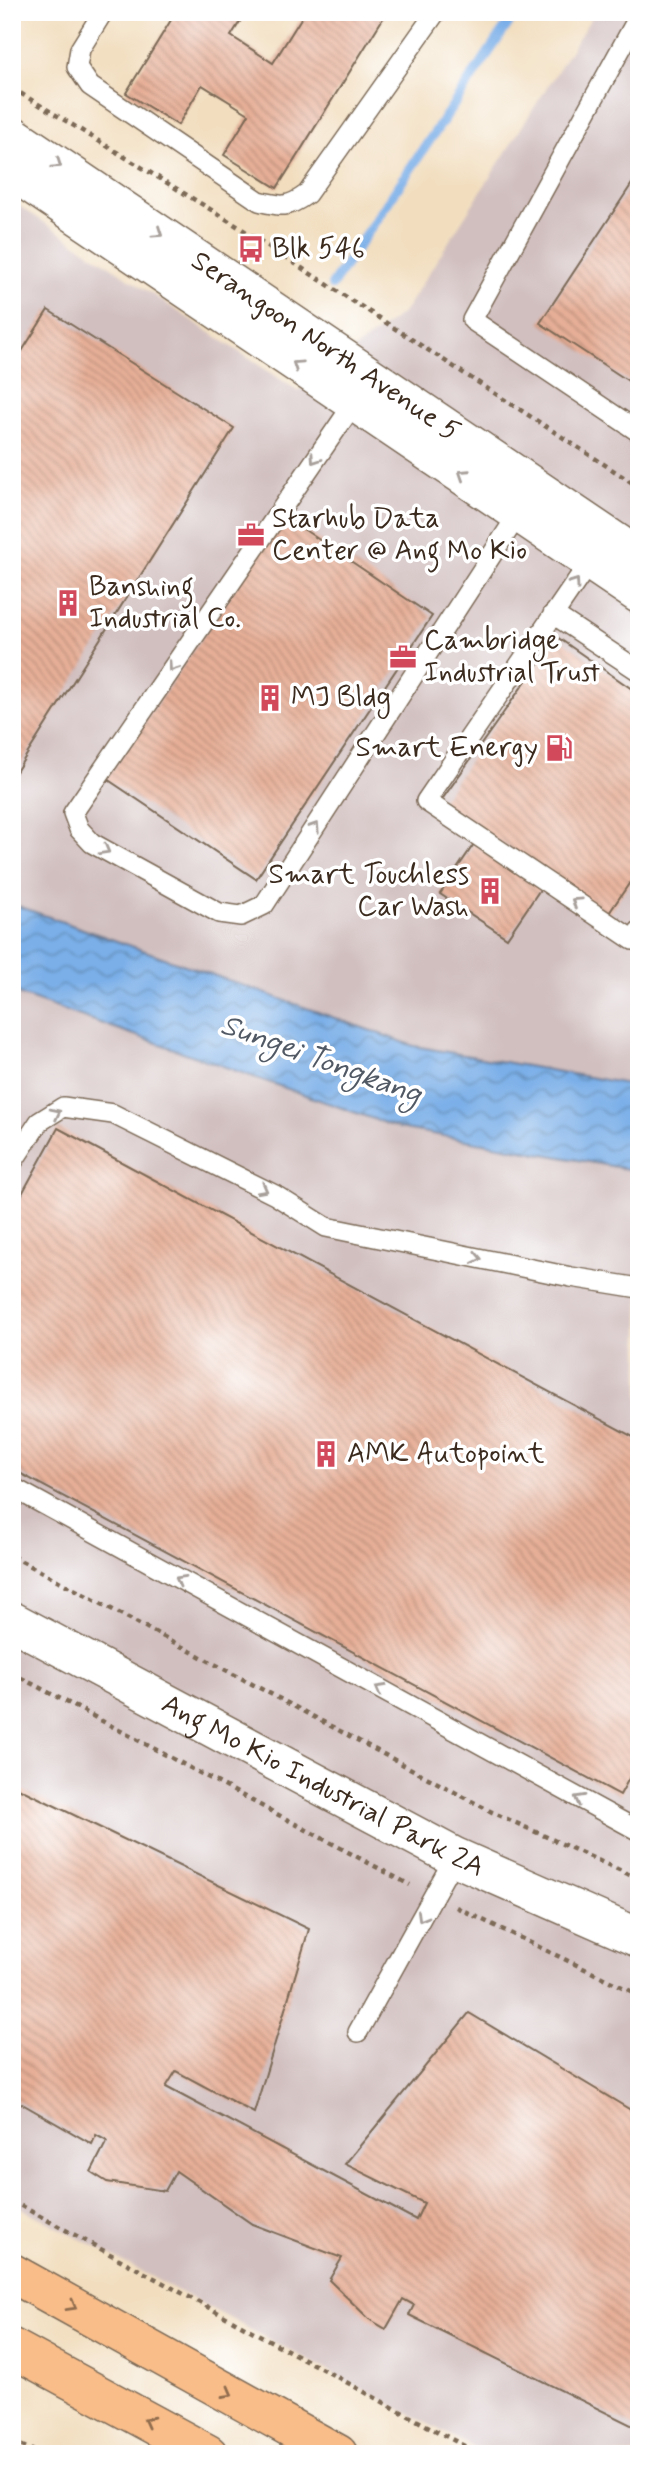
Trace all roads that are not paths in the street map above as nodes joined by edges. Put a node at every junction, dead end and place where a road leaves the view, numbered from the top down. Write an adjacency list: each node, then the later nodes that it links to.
1 (103, 12): 2 (lane)
2 (436, 12)
3 (639, 16): 7 (lane)
4 (12, 135): 6 (street, Serangoon North Avenue 5, one-way to 6)
5 (12, 171): 6 (street, Serangoon North Avenue 5, one-way to 5)
6 (363, 391): 8 (street, Serangoon North Avenue 5); 8 (lane, one-way to 8)
7 (639, 432)
8 (527, 500): 9 (street, Serangoon North Avenue 5); 10 (street, Serangoon North Avenue 5)
9 (639, 558)
10 (591, 560): 11 (street, Serangoon North Avenue 5); 12 (lane, one-way to 10)
11 (639, 594)
12 (554, 614): 13 (lane); 14 (lane, one-way to 12)
13 (639, 671)
14 (639, 931)
15 (12, 1163): 16 (lane, one-way to 16)
16 (639, 1288)
17 (12, 1488): 19 (lane, one-way to 17)
18 (12, 1621): 20 (street, Ang Mo Kio Industrial Park 2A)
19 (639, 1831)
20 (455, 1857): 21 (street, Ang Mo Kio Industrial Park 2A); 22 (lane, one-way to 22)
21 (639, 1938)
22 (358, 2032)
23 (12, 2273): 26 (main road, one-way to 26)
24 (12, 2348): 25 (main road, one-way to 24)
25 (208, 2454)
26 (338, 2454)

